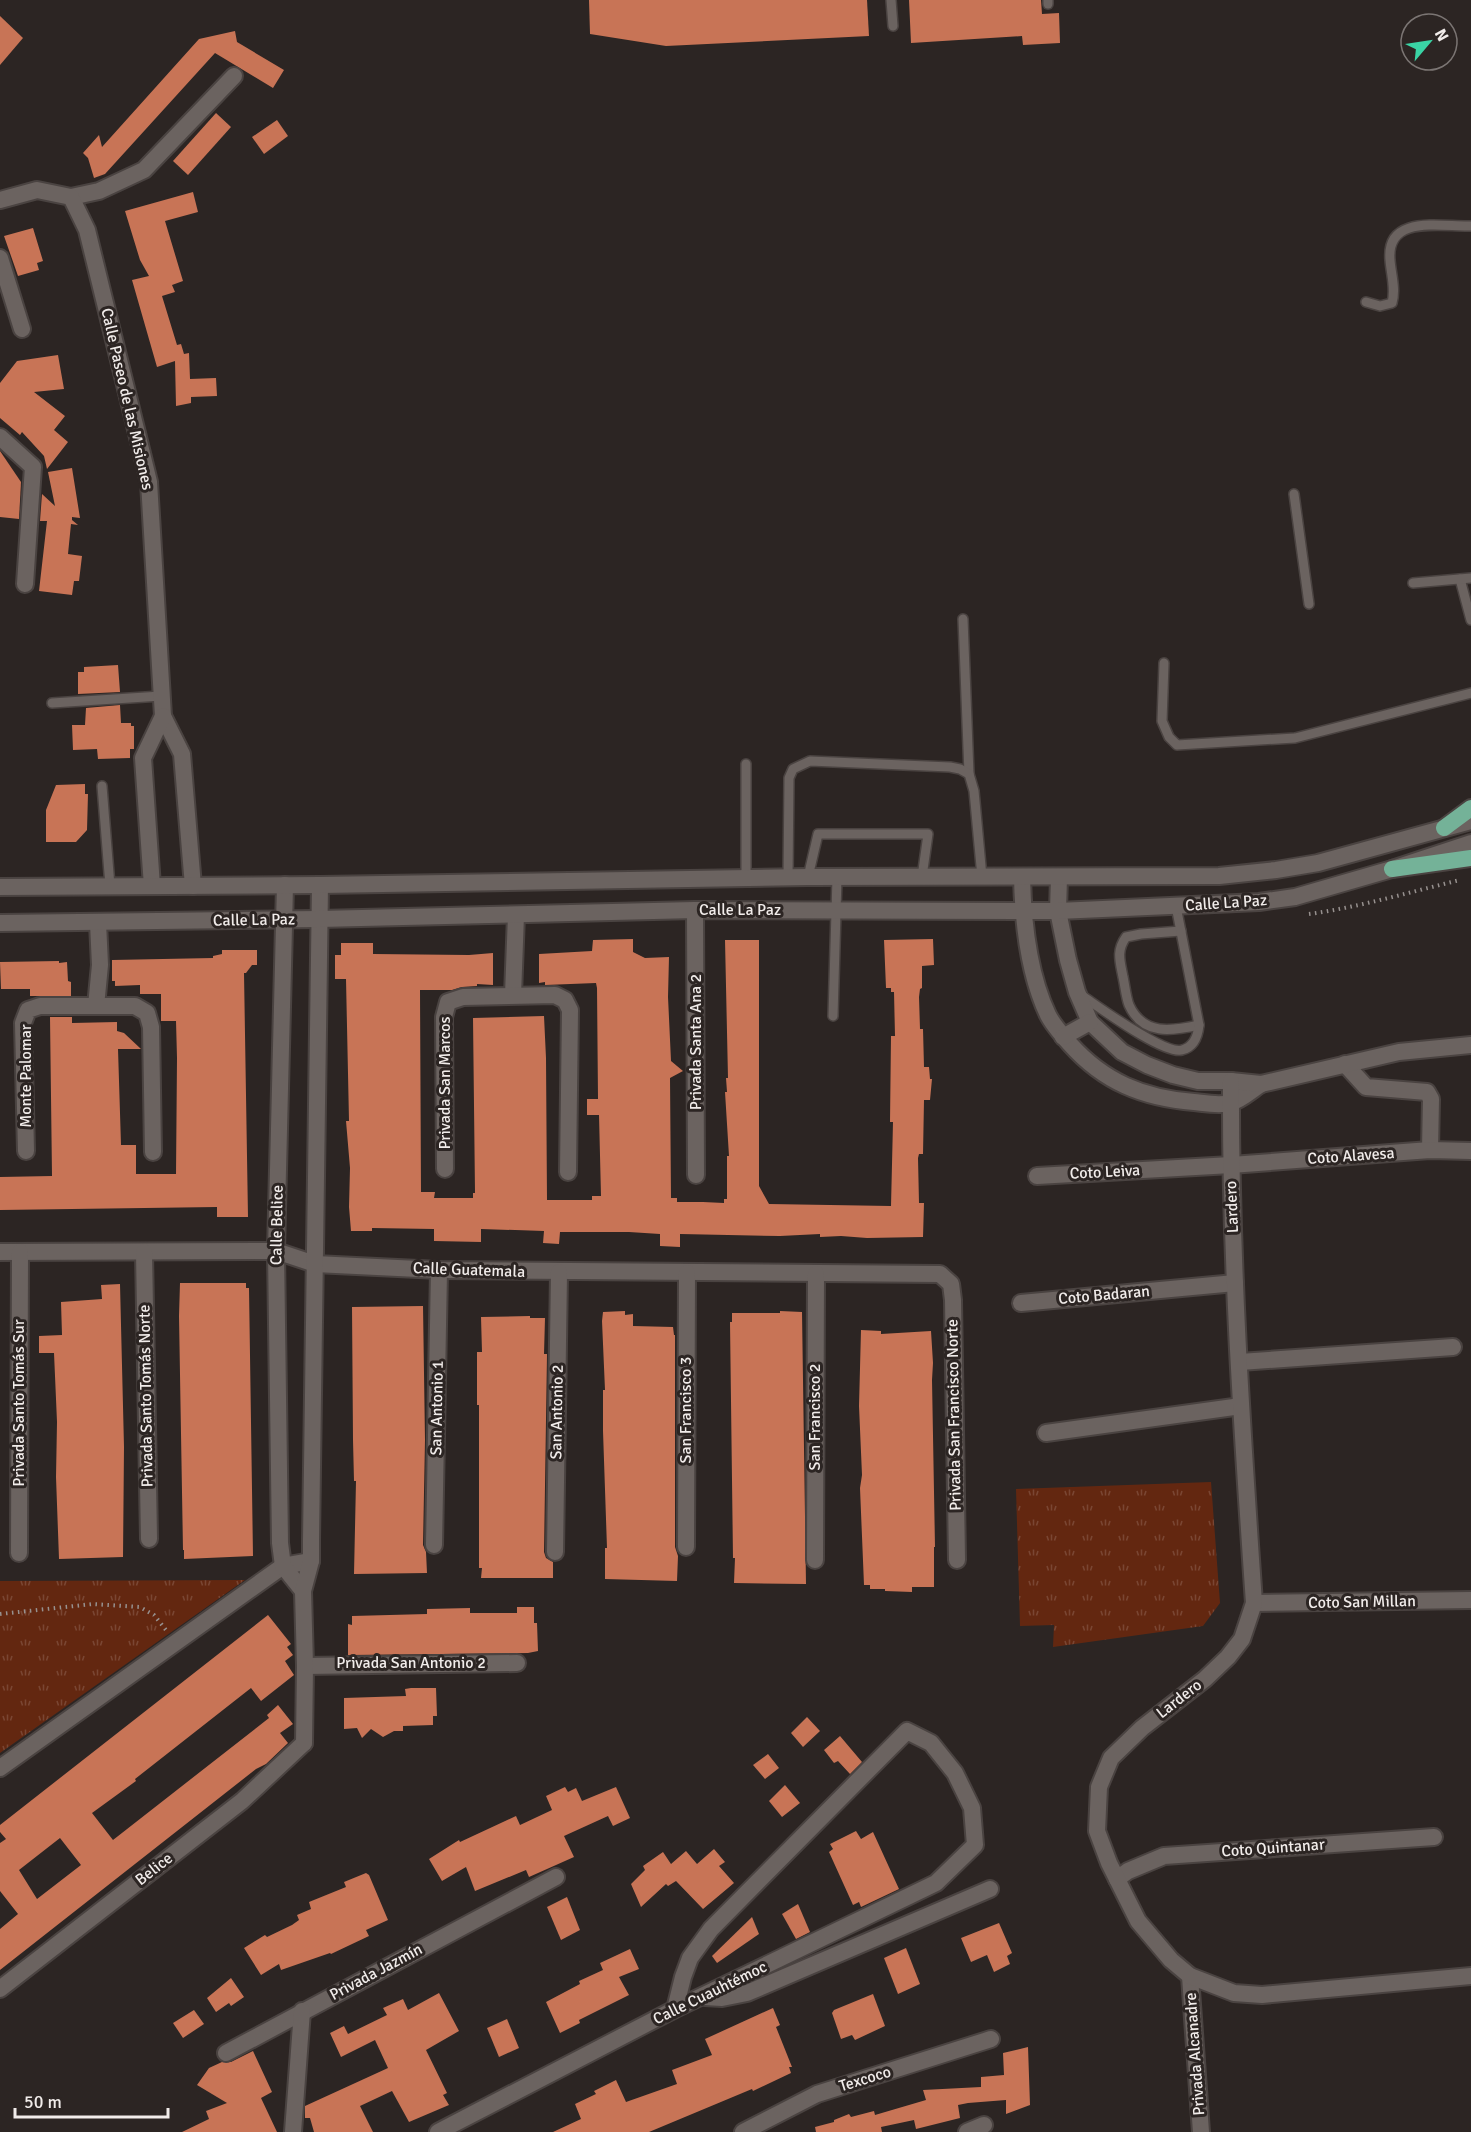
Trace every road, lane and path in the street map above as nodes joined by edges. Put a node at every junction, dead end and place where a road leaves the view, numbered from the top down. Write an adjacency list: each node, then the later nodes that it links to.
1 (891, 0): 2 (lane)
2 (893, 26)
3 (234, 76): 4 (street)
4 (71, 197): 5 (street); 21 (street, Calle Paseo de las Misiones)
5 (0, 200)
6 (1471, 226): 8 (lane)
7 (0, 258): 9 (street)
8 (1366, 302)
9 (22, 329)
10 (0, 436): 15 (street)
11 (1294, 494): 16 (lane)
12 (1471, 578): 13 (lane)
13 (1460, 579): 14 (lane); 18 (lane)
14 (1413, 583)
15 (25, 584)
16 (1309, 604)
17 (963, 619): 25 (lane)
18 (1471, 620)
19 (1164, 663): 20 (lane)
20 (1471, 693)
21 (161, 696): 22 (lane); 23 (street, Calle Paseo de las Misiones)
22 (52, 703)
23 (163, 716): 44 (street); 45 (street, Calle Paseo de las Misiones)
24 (746, 764): 40 (lane)
25 (969, 774): 33 (lane); 37 (lane)
26 (102, 786): 43 (lane)
27 (1471, 808): 29 (highway)
28 (1471, 821): 29 (street, Calle La Paz)
29 (1444, 828): 39 (street, Calle La Paz)
30 (1471, 843): 32 (street, Calle La Paz)
31 (1471, 858): 32 (highway)
32 (1392, 869): 47 (street, Calle La Paz)
33 (788, 877): 34 (street, Calle La Paz); 40 (street, Calle La Paz)
34 (808, 877): 35 (street, Calle La Paz); 36 (lane)
35 (837, 877): 36 (street, Calle La Paz); 50 (lane)
36 (922, 877): 37 (street, Calle La Paz)
37 (982, 877): 38 (street, Calle La Paz)
38 (1022, 877): 39 (street, Calle La Paz); 48 (street)
39 (1059, 877): 51 (street)
40 (747, 879): 42 (street, Calle La Paz)
41 (285, 885): 42 (street, Calle La Paz); 45 (street, Calle La Paz); 54 (street, Calle Belice)
42 (320, 885): 53 (street)
43 (110, 886): 44 (street, Calle La Paz); 46 (street, Calle La Paz)
44 (152, 886): 45 (street, Calle La Paz)
45 (193, 886)
46 (0, 887)
47 (1176, 906): 51 (street, Calle La Paz); 57 (lane)
48 (1023, 909): 50 (street, Calle La Paz); 51 (street, Calle La Paz); 64 (street)
49 (695, 910): 50 (street, Calle La Paz); 52 (street, Calle La Paz); 78 (street, Privada Santa Ana 2)
50 (837, 911): 61 (lane)
51 (1058, 911): 58 (street)
52 (516, 915): 53 (street, Calle La Paz); 59 (street)
53 (319, 919): 54 (street, Calle La Paz); 84 (street)
54 (283, 920): 56 (street, Calle La Paz); 80 (street, Calle Belice)
55 (0, 923): 56 (street, Calle La Paz)
56 (98, 923): 60 (street)
57 (1181, 931): 63 (lane); 63 (lane)
58 (1077, 992): 62 (street); 63 (lane)
59 (513, 995): 76 (street, Privada San Marcos); 77 (street, Privada San Marcos)
60 (96, 1006): 70 (street, Monte Palomar); 73 (street, Monte Palomar)
61 (833, 1016)
62 (1090, 1022): 64 (street); 67 (street)
63 (1199, 1025)
64 (1064, 1037): 69 (street)
65 (1471, 1045): 66 (street)
66 (1345, 1064): 68 (street); 71 (street)
67 (1231, 1081): 68 (street); 69 (street, Lardero)
68 (1261, 1084): 69 (street)
69 (1231, 1103): 74 (street, Lardero)
70 (26, 1150)
71 (1430, 1150): 72 (street, Coto Alavesa); 74 (street, Coto Alavesa)
72 (1471, 1151)
73 (153, 1152)
74 (1231, 1165): 75 (street, Coto Alavesa); 90 (street, Lardero)
75 (1174, 1168): 79 (street, Coto Leiva)
76 (445, 1169)
77 (568, 1172)
78 (696, 1175)
79 (1036, 1176)
80 (276, 1251): 83 (street, Calle Guatemala); 84 (street, Calle Guatemala); 104 (street, Calle Belice)
81 (0, 1252): 82 (street, Calle Guatemala)
82 (20, 1252): 83 (street, Calle Guatemala); 100 (street, Privada Santo Tomás Sur)
83 (144, 1252): 96 (street, Privada Santo Tomás Norte)
84 (315, 1264): 85 (street, Calle Guatemala); 103 (street)
85 (439, 1270): 86 (street, Calle Guatemala); 97 (street, San Antonio 1)
86 (558, 1272): 87 (street, Calle Guatemala); 99 (street, San Antonio 2)
87 (687, 1273): 88 (street, Calle Guatemala); 98 (street, San Francisco 3)
88 (816, 1274): 89 (street, Calle Guatemala); 101 (street, San Francisco 2)
89 (940, 1274): 102 (street, Privada San Francisco Norte)
90 (1235, 1283): 91 (street, Coto Badaran); 93 (street, Lardero)
91 (1021, 1303)
92 (1453, 1347): 93 (street)
93 (1240, 1362): 94 (street, Lardero)
94 (1241, 1406): 95 (street); 107 (street, Lardero)
95 (1046, 1432)
96 (149, 1539)
97 (434, 1545)
98 (686, 1547)
99 (555, 1552)
100 (19, 1553)
101 (815, 1560)
102 (957, 1560)
103 (310, 1561): 104 (street); 105 (street)
104 (282, 1566): 105 (street); 109 (street)
105 (303, 1590): 111 (street)
106 (1471, 1600): 107 (street, Coto San Millan)
107 (1254, 1603): 115 (street, Lardero)
108 (0, 1614): 109 (path)
109 (176, 1642): 112 (street)
110 (517, 1663): 111 (street, Privada San Antonio 2)
111 (305, 1666): 119 (street, Belice)
112 (0, 1768)
113 (1434, 1838): 115 (street, Coto Quintanar)
114 (556, 1877): 122 (street, Privada Jazmín)
115 (1117, 1879): 117 (street, Lardero)
116 (990, 1888): 120 (street)
117 (1190, 1976): 118 (street, Lardero); 130 (street, Privada Alcanadre)
118 (1471, 1976)
119 (0, 1989)
120 (701, 1996): 121 (street, Calle Cuauhtémoc); 121 (street, Calle Cuauhtémoc)
121 (675, 2009): 127 (street, Calle Cuauhtémoc)
122 (302, 2011): 124 (street, Privada Jazmín); 126 (street)
123 (992, 2039): 128 (street, Texcoco)
124 (226, 2053)
125 (984, 2125): 129 (street)
126 (293, 2132)
127 (438, 2132)
128 (743, 2132)
129 (967, 2132)
130 (1201, 2132)

